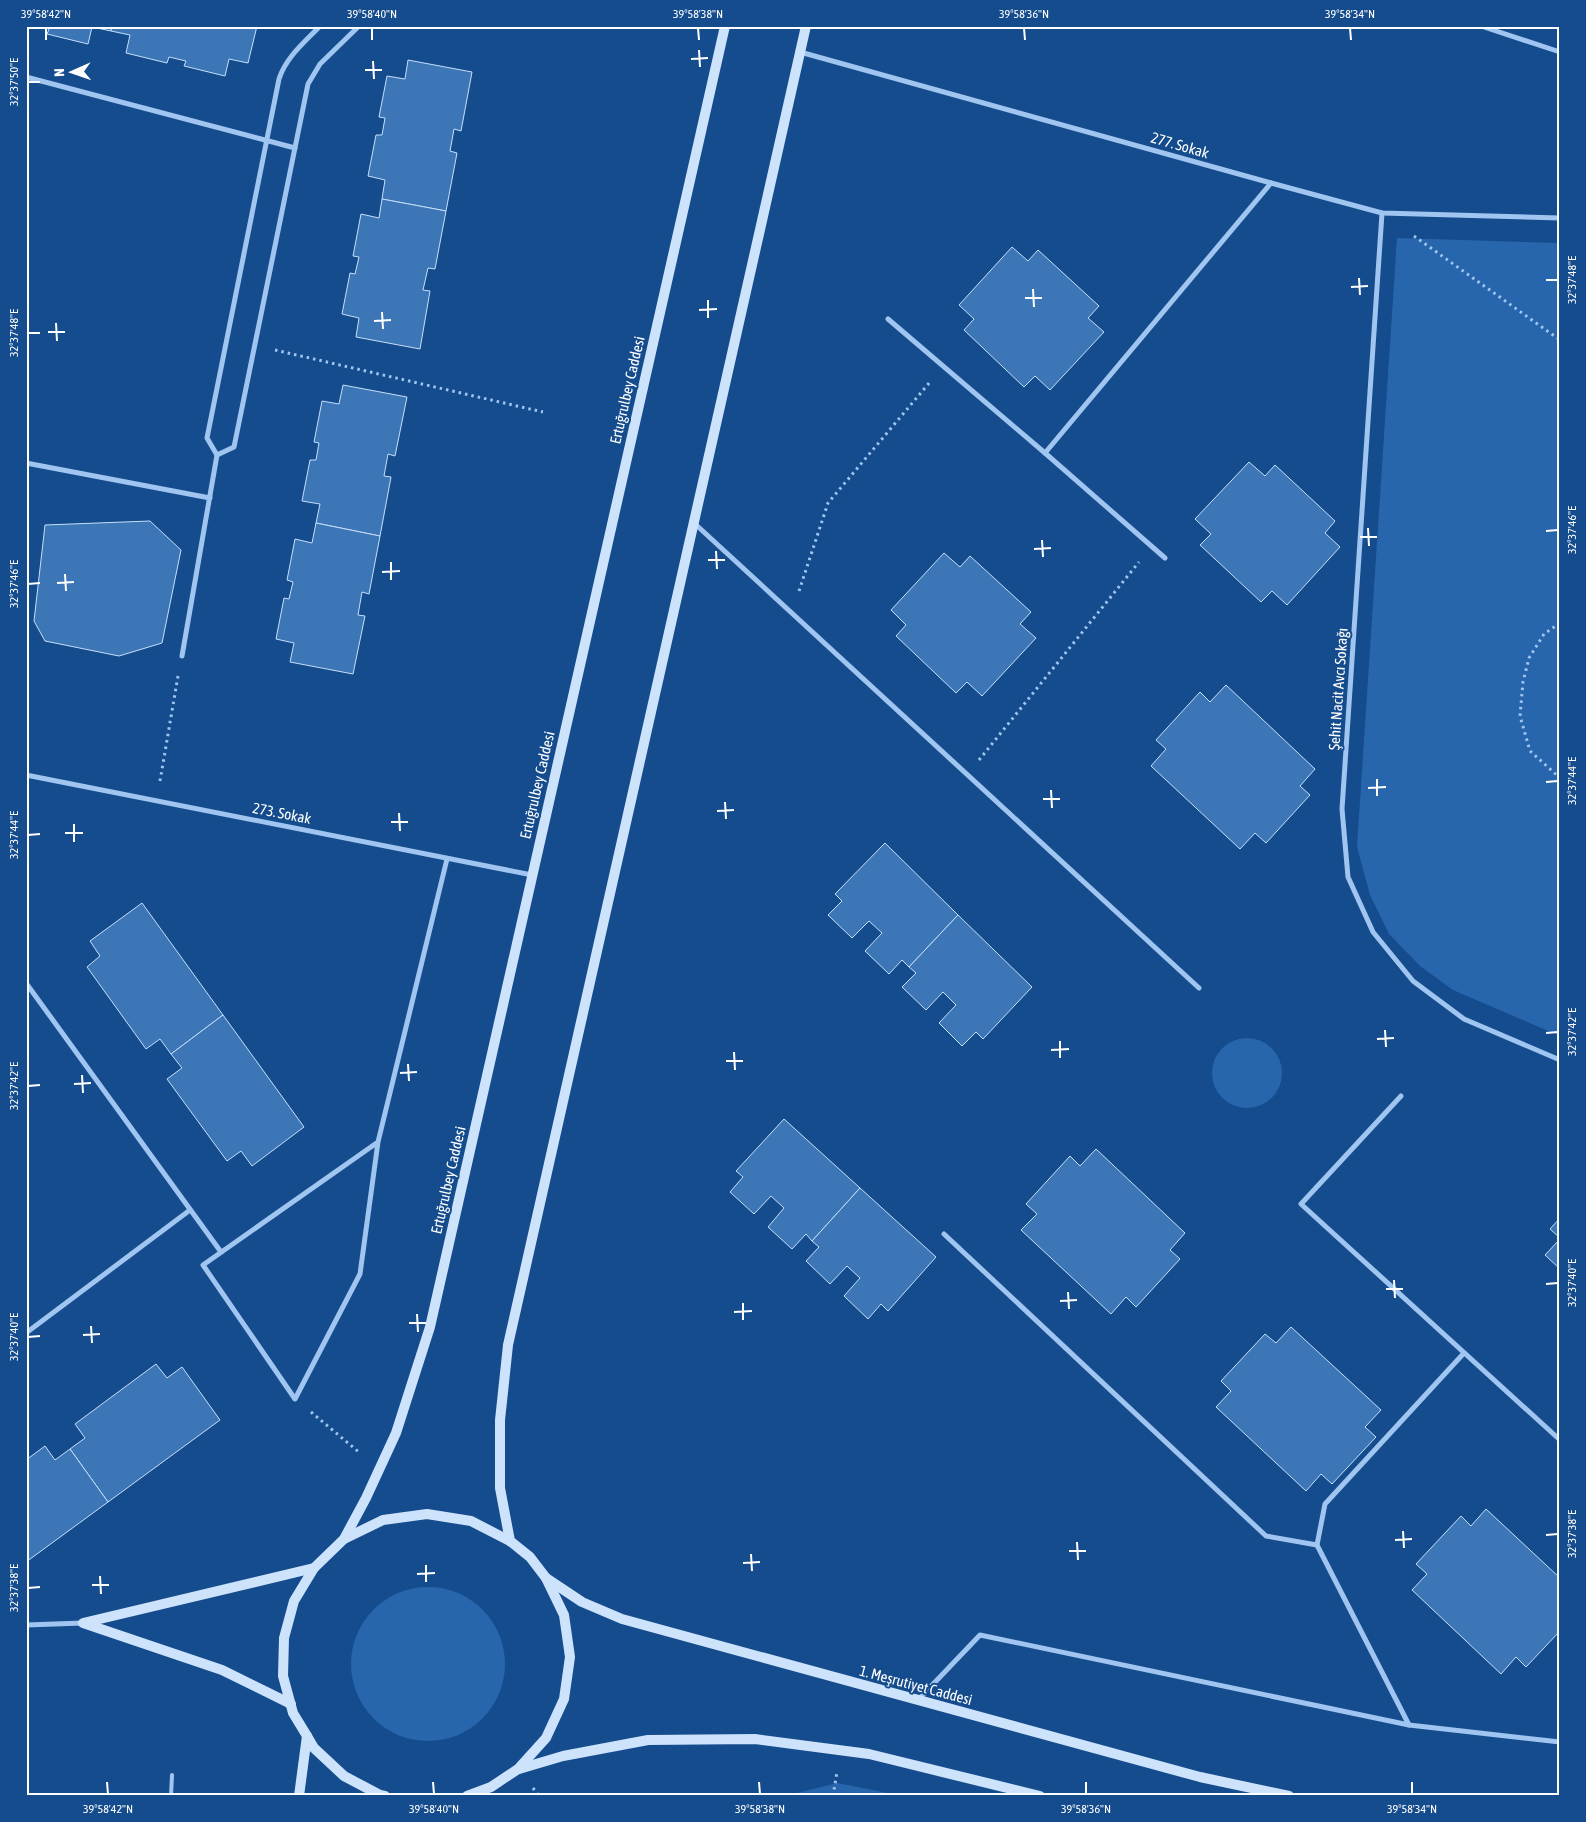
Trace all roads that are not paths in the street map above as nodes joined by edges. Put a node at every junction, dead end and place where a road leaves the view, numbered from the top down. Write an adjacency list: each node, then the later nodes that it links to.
1 (320, 26): 9 (street)
2 (360, 26): 10 (street)
3 (724, 26): 24 (main road, Ertuğrulbey Caddesi)
4 (806, 26): 6 (main road)
5 (1481, 26): 7 (street)
6 (800, 52): 11 (street, 277. Sokak); 19 (main road)
7 (1560, 52)
8 (26, 77): 9 (street)
9 (267, 140): 10 (street); 16 (street)
10 (295, 148): 16 (street)
11 (1271, 183): 12 (street, 277. Sokak); 15 (street)
12 (1382, 212): 13 (street, 277. Sokak); 27 (street, Şehit Nacit Avcı Sokağı)
13 (1560, 218)
14 (888, 319): 15 (street)
15 (1045, 453): 20 (street)
16 (217, 455): 18 (street)
17 (26, 463): 18 (street)
18 (210, 498): 21 (street)
19 (694, 522): 26 (street); 37 (main road)
20 (1165, 558)
21 (182, 656)
22 (26, 775): 23 (street, 273. Sokak)
23 (447, 858): 24 (street, 273. Sokak); 29 (street)
24 (532, 875): 36 (main road, Ertuğrulbey Caddesi)
25 (26, 983): 30 (street)
26 (1199, 988)
27 (1560, 1060)
28 (1401, 1096): 34 (street)
29 (378, 1142): 32 (street); 32 (street)
30 (190, 1210): 32 (street); 33 (street)
31 (944, 1234): 38 (street)
32 (221, 1252)
33 (27, 1330)
34 (1464, 1353): 35 (street); 38 (street)
35 (1560, 1440)
36 (344, 1539): 37 (main road); 39 (main road)
37 (510, 1541): 40 (main road)
38 (1317, 1545): 45 (street)
39 (314, 1568): 41 (main road); 44 (main road)
40 (546, 1578): 43 (main road, 1. Meşrutiyet Caddesi); 48 (main road)
41 (83, 1623): 42 (street); 44 (main road)
42 (26, 1625)
43 (918, 1701): 45 (street); 55 (main road, 1. Meşrutiyet Caddesi)
44 (291, 1704): 46 (main road)
45 (1409, 1726): 47 (street)
46 (306, 1736): 51 (main road); 52 (main road)
47 (1560, 1742)
48 (518, 1769): 53 (main road); 54 (main road)
49 (172, 1775): 50 (lane)
50 (171, 1796)
51 (299, 1796)
52 (385, 1796)
53 (467, 1796)
54 (1040, 1796)
55 (1289, 1796)

